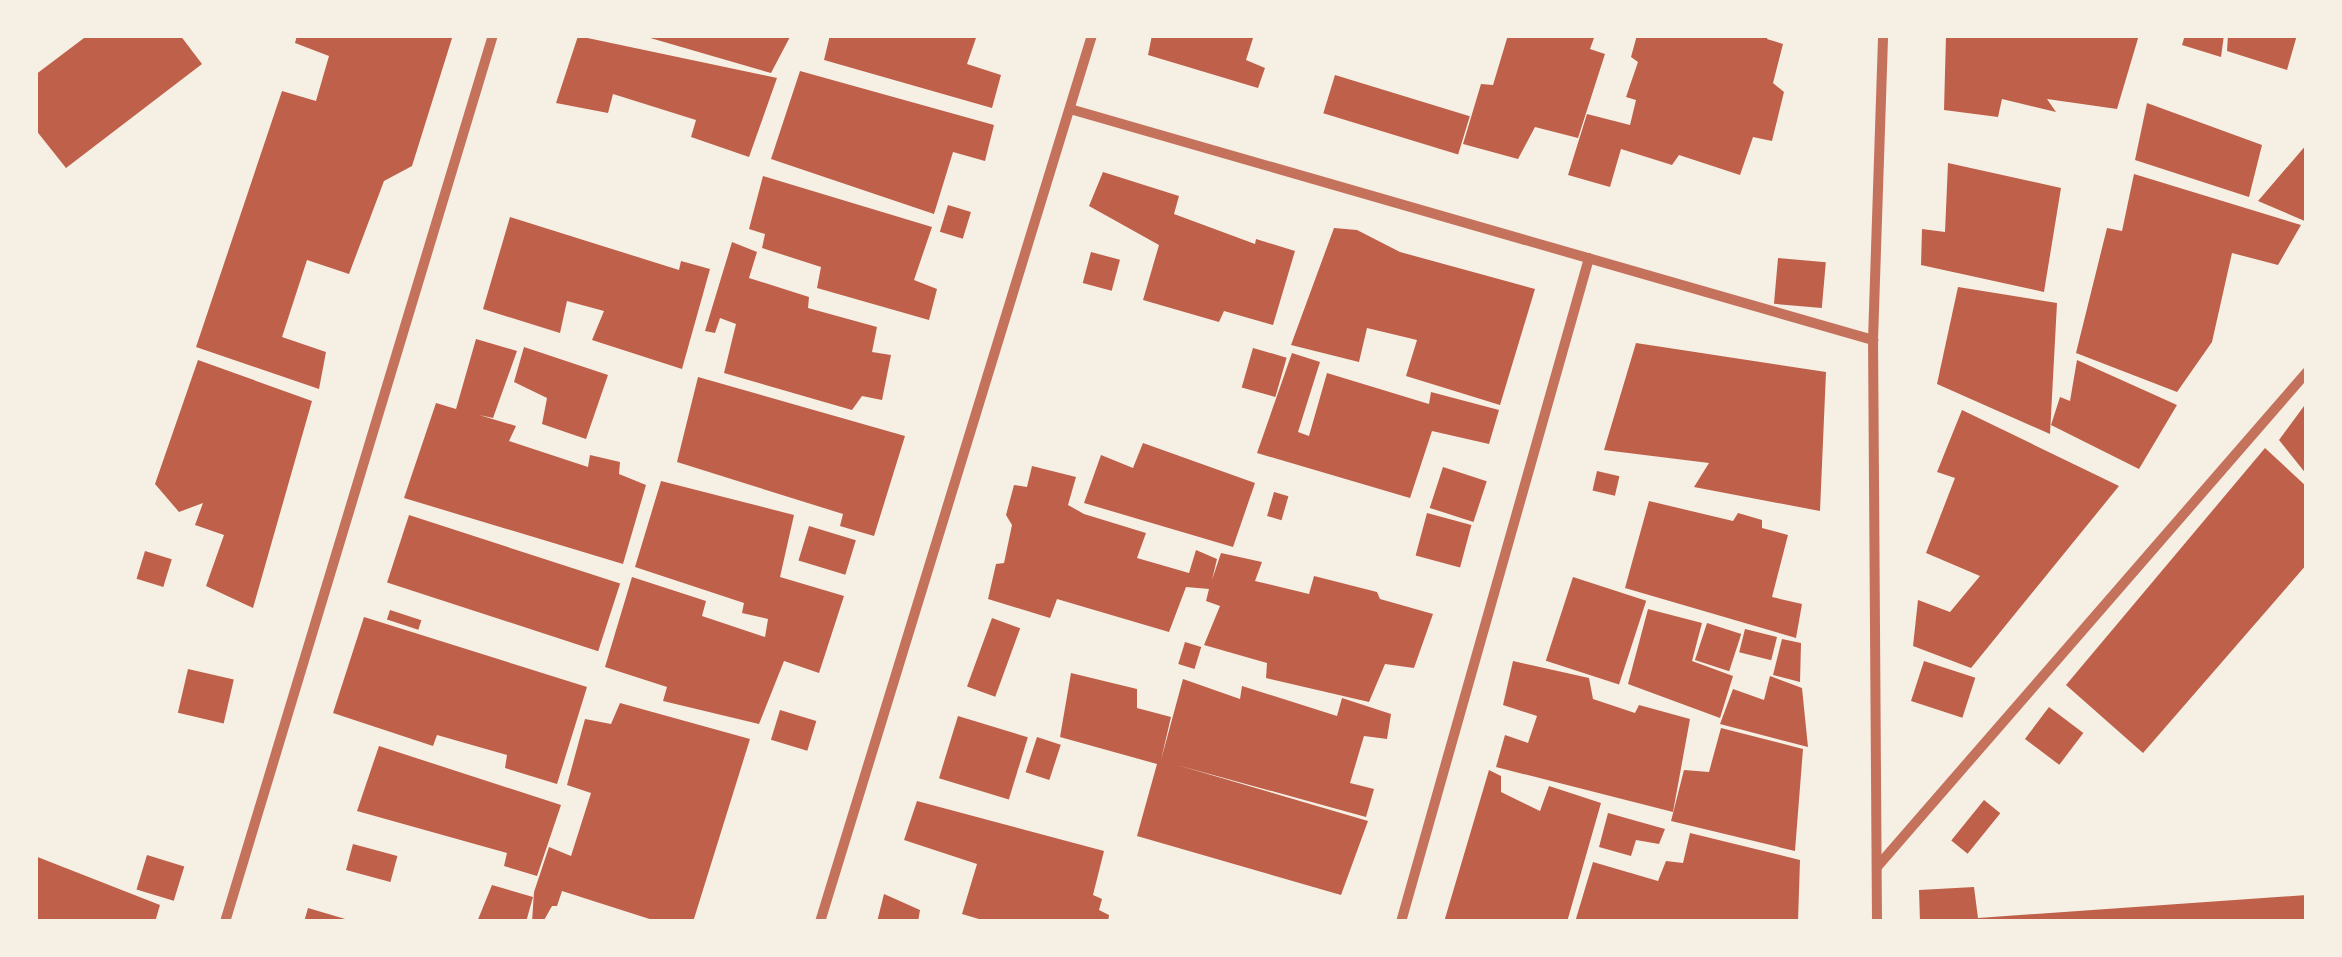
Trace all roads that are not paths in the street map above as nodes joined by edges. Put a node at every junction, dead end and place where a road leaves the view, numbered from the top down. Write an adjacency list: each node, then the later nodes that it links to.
1 (493, 35): 9 (street)
2 (1092, 35): 4 (street)
3 (1884, 35): 6 (street)
4 (1070, 109): 5 (street); 10 (street)
5 (1589, 258): 6 (street); 11 (street)
6 (1872, 340): 8 (street)
7 (2307, 372): 8 (street)
8 (1876, 867): 12 (street)
9 (225, 922)
10 (820, 922)
11 (1401, 922)
12 (1877, 922)

